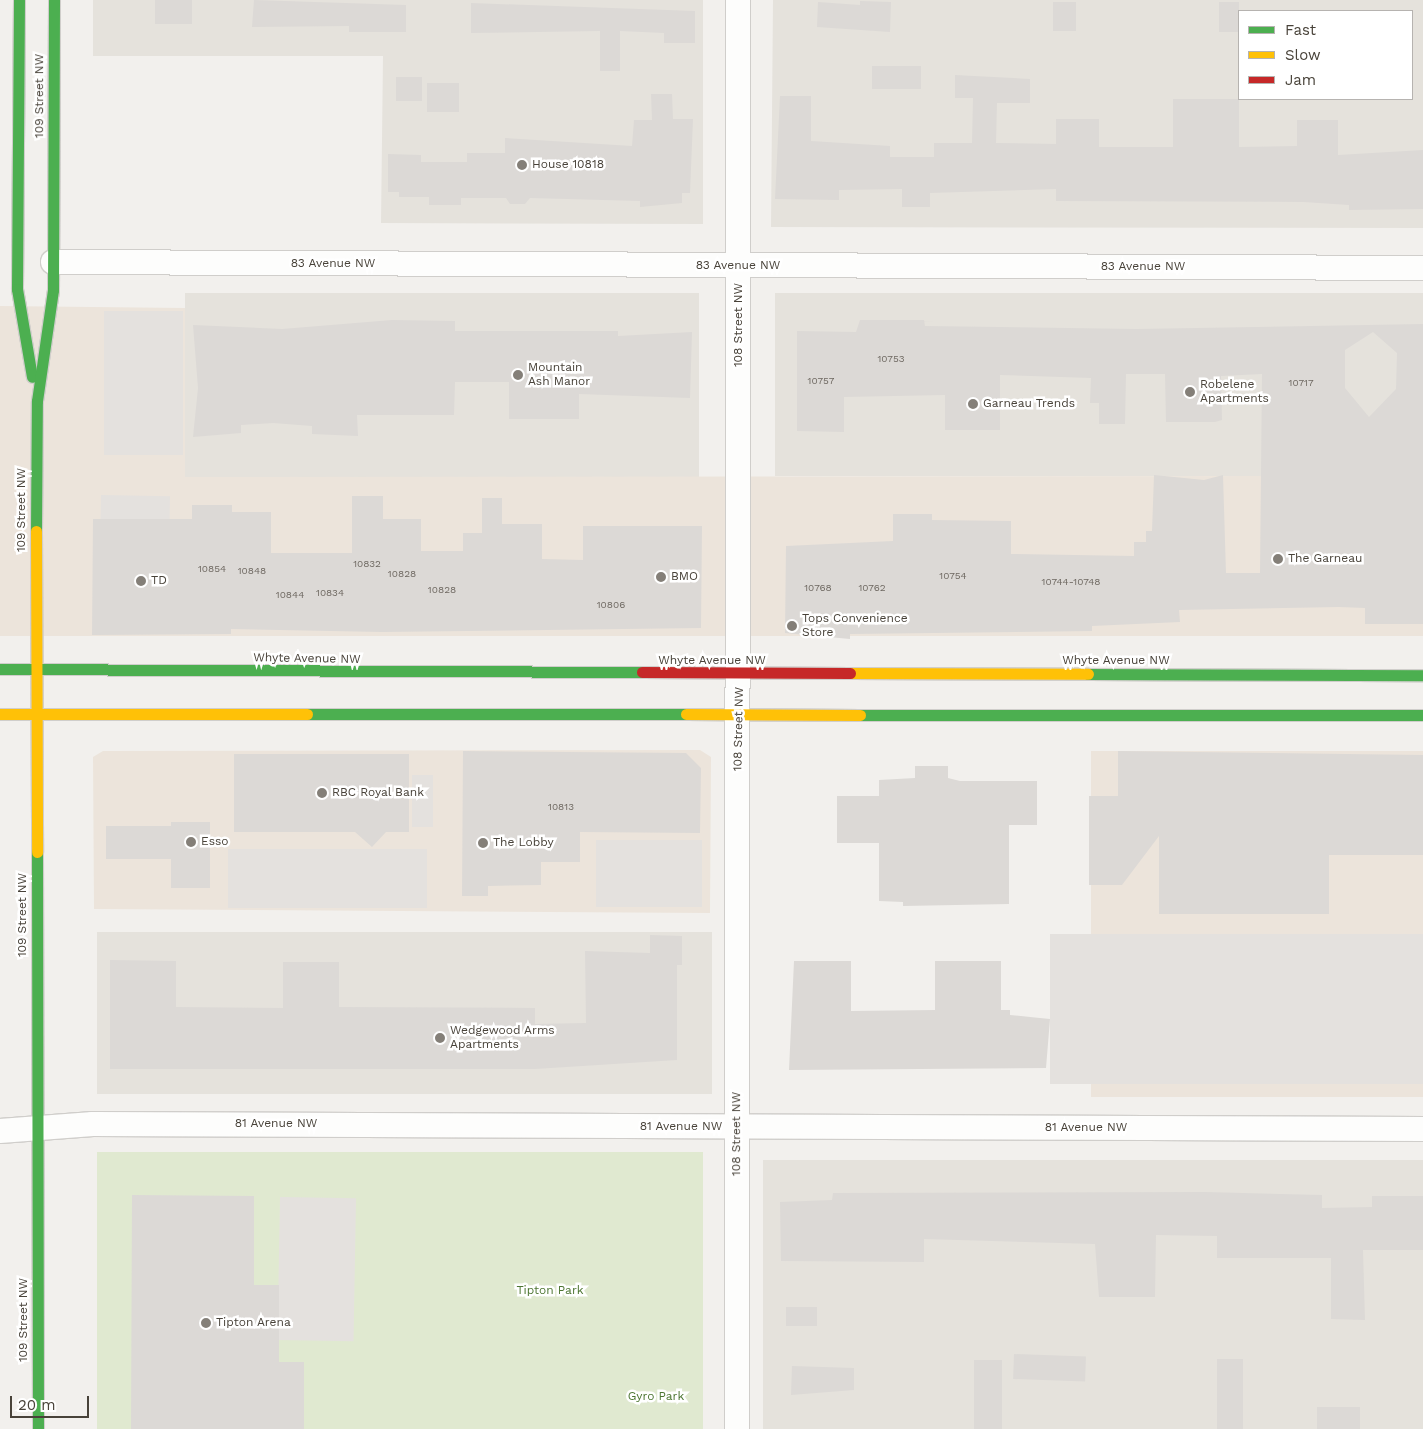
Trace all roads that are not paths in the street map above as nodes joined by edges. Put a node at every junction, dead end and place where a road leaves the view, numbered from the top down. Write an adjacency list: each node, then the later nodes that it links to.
1 (19, 0): 4 (main road, 109 Street NW)
2 (54, 0): 5 (main road, 109 Street NW)
3 (738, 0): 6 (street, 108 Street NW)
4 (8, 261): 8 (main road, 109 Street NW)
5 (53, 262): 6 (street, 83 Avenue NW); 8 (main road, 109 Street NW)
6 (740, 266): 7 (street, 83 Avenue NW); 11 (street, 108 Street NW)
7 (1423, 268)
8 (37, 401): 10 (main road, 109 Street NW)
9 (0, 669): 10 (main road, Whyte Avenue NW)
10 (36, 669): 11 (main road, Whyte Avenue NW); 14 (main road, 109 Street NW)
11 (740, 675): 12 (main road, Whyte Avenue NW); 15 (street, 108 Street NW)
12 (1423, 675)
13 (0, 714): 14 (main road)
14 (37, 714): 15 (main road); 20 (main road, 109 Street NW)
15 (740, 714): 16 (main road); 17 (street, 108 Street NW)
16 (1423, 715)
17 (737, 1127): 18 (street, 81 Avenue NW); 20 (street, 81 Avenue NW); 22 (street, 108 Street NW)
18 (1423, 1129)
19 (0, 1131): 20 (street, 81 Avenue NW)
20 (38, 1131): 21 (main road, 109 Street NW)
21 (38, 1429)
22 (737, 1429)

